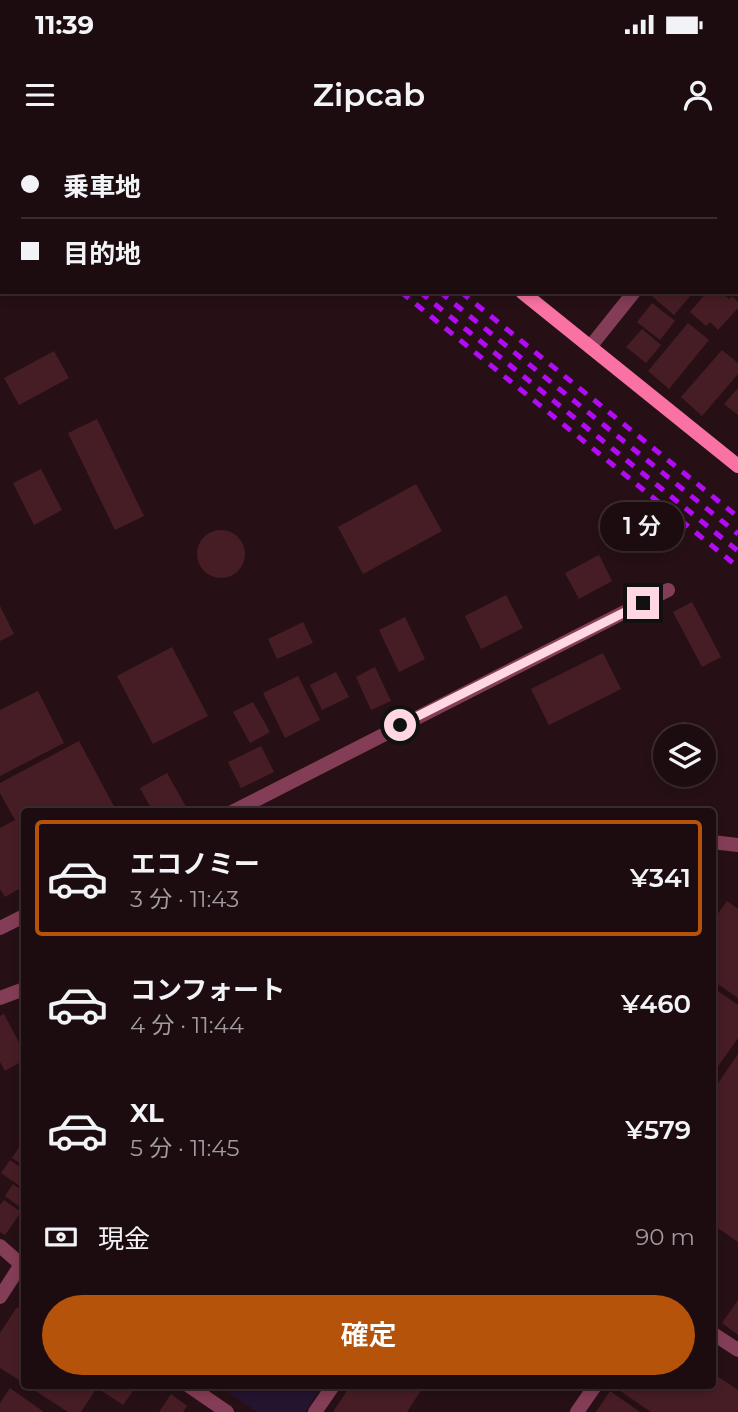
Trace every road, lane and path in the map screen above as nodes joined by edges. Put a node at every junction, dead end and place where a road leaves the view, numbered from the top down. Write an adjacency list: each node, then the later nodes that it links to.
1 (524, 294): 3 (street)
2 (632, 294): 3 (street)
3 (590, 347): 4 (street)
4 (738, 466)
5 (668, 590): 6 (street)
6 (240, 808)
7 (716, 842): 8 (street)
8 (738, 845)
9 (21, 918): 10 (street)
10 (0, 928)
11 (21, 990): 12 (street)
12 (0, 998)
13 (0, 1246): 14 (street)
14 (21, 1262)
15 (21, 1267): 16 (street)
16 (0, 1297)
17 (716, 1336): 18 (street)
18 (738, 1350)
19 (193, 1389): 22 (street)
20 (331, 1389): 23 (street)
21 (593, 1389): 24 (street)
22 (228, 1412)
23 (315, 1412)
24 (577, 1412)

